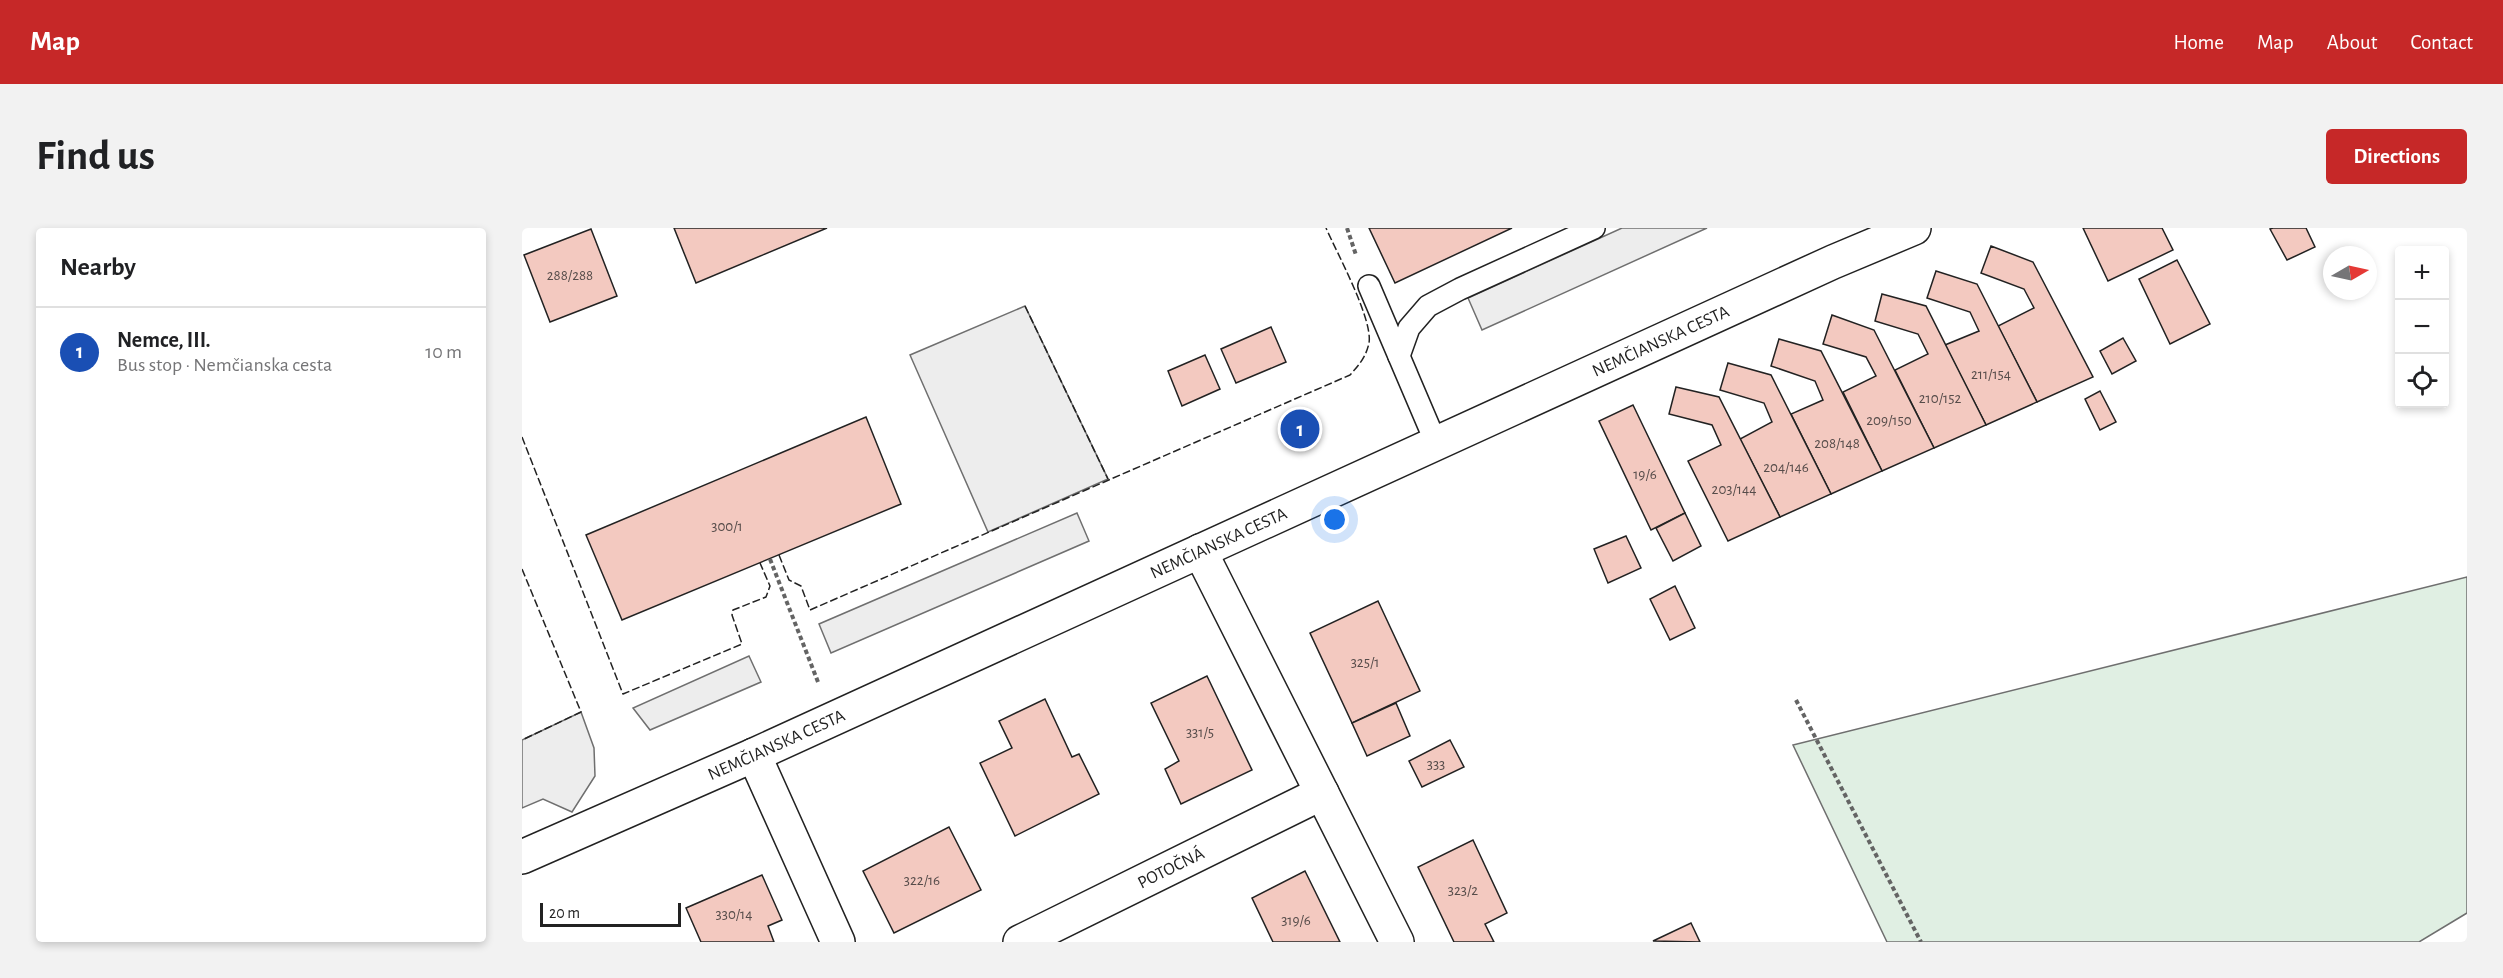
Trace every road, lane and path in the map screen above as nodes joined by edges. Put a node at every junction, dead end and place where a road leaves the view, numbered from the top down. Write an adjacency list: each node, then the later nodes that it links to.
1 (1594, 228): 4 (lane)
2 (1914, 228): 5 (street, NEMČIANSKA CESTA)
3 (1369, 286): 4 (lane)
4 (1399, 356): 5 (lane)
5 (1436, 443): 6 (street, NEMČIANSKA CESTA)
6 (1200, 551): 9 (street, NEMČIANSKA CESTA); 11 (street)
7 (770, 559): 9 (path)
8 (1796, 700): 16 (path)
9 (833, 719): 10 (street, NEMČIANSKA CESTA)
10 (754, 755): 12 (street, NEMČIANSKA CESTA); 13 (street)
11 (1322, 793): 14 (street, POTOČNÁ); 15 (street)
12 (522, 857)
13 (838, 942)
14 (1020, 942)
15 (1397, 942)
16 (1921, 942)

